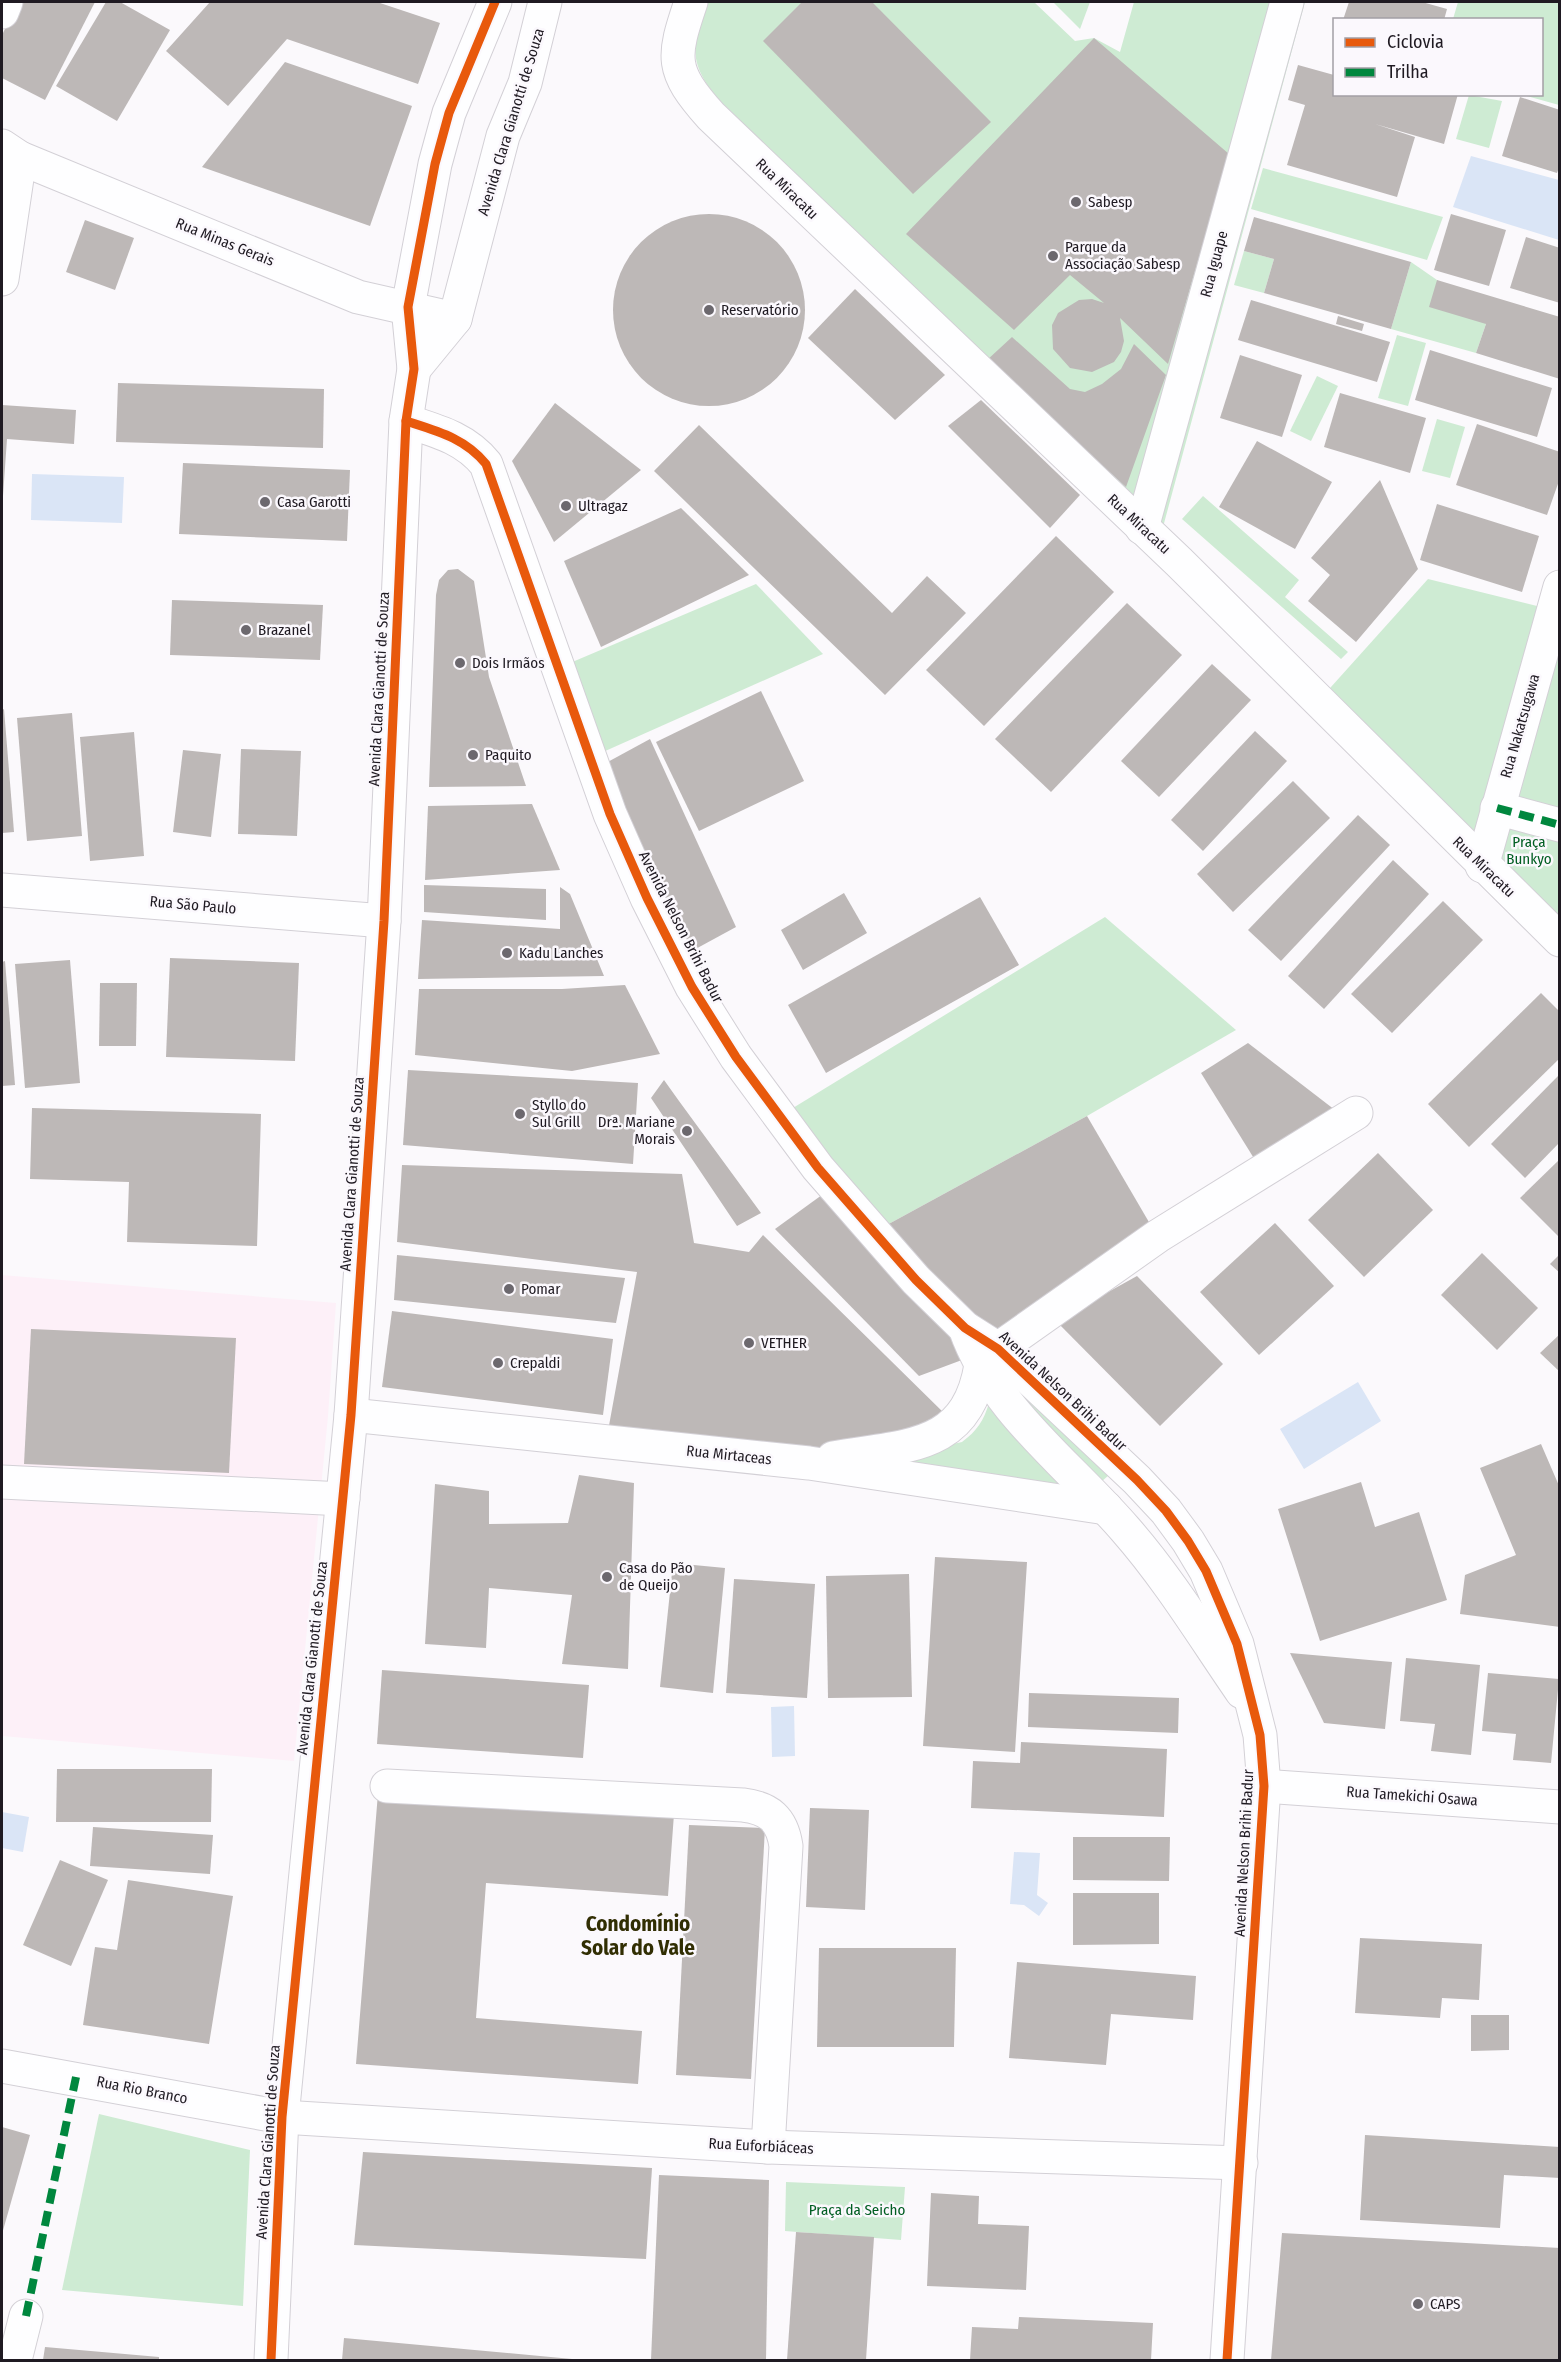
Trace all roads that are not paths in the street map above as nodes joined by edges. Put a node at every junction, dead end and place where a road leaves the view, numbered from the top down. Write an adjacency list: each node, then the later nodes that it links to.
1 (6, 2): 6 (street)
2 (495, 2): 9 (street, Avenida Clara Gianotti de Souza)
3 (545, 2): 10 (street, Avenida Clara Gianotti de Souza)
4 (691, 2): 13 (street, Rua Miracatu)
5 (1287, 2): 13 (street, Rua Iguape)
6 (2, 12)
7 (11, 152): 8 (street); 9 (street, Rua Minas Gerais)
8 (2, 279)
9 (408, 307): 10 (street, Rua Minas Gerais); 11 (street, Avenida Clara Gianotti de Souza)
10 (455, 319): 11 (street, Avenida Clara Gianotti de Souza)
11 (414, 369): 12 (street, Avenida Clara Gianotti de Souza)
12 (406, 421): 19 (street, Avenida Clara Gianotti de Souza); 22 (street, Avenida Nelson Brihi Badur)
13 (1142, 528): 17 (street, Rua Miracatu)
14 (1560, 587): 15 (street, Rua Nakatsugawa)
15 (1497, 808): 16 (street); 17 (street, Rua Nakatsugawa)
16 (1560, 825)
17 (1482, 866): 20 (street, Rua Miracatu)
18 (2, 890): 19 (street, Rua São Paulo)
19 (384, 921): 23 (street, Avenida Clara Gianotti de Souza)
20 (1560, 940)
21 (1356, 1113): 22 (street)
22 (989, 1357): 24 (street); 25 (street, Avenida Nelson Brihi Badur); 28 (street, Avenida Nelson Brihi Badur)
23 (351, 1415): 24 (street, Rua Mirtaceas); 27 (street, Avenida Clara Gianotti de Souza)
24 (810, 1463): 28 (street, Rua Mirtaceas)
25 (1137, 1480): 28 (street); 29 (street, Avenida Nelson Brihi Badur)
26 (2, 1482): 27 (street)
27 (343, 1499): 34 (street, Avenida Clara Gianotti de Souza)
28 (1106, 1508): 29 (street, Avenida Nelson Brihi Badur)
29 (1253, 1708): 31 (street, Avenida Nelson Brihi Badur)
30 (387, 1785): 35 (street)
31 (1264, 1786): 32 (street, Rua Tamekichi Osawa); 36 (street, Avenida Nelson Brihi Badur)
32 (1560, 1807)
33 (2, 2066): 34 (street, Rua Rio Branco)
34 (282, 2116): 35 (street, Rua Euforbiáceas); 39 (street, Avenida Clara Gianotti de Souza)
35 (768, 2147): 36 (street, Rua Euforbiáceas)
36 (1241, 2163): 40 (street, Avenida Nelson Brihi Badur)
37 (26, 2316): 38 (street)
38 (15, 2361)
39 (271, 2361)
40 (1227, 2361)

